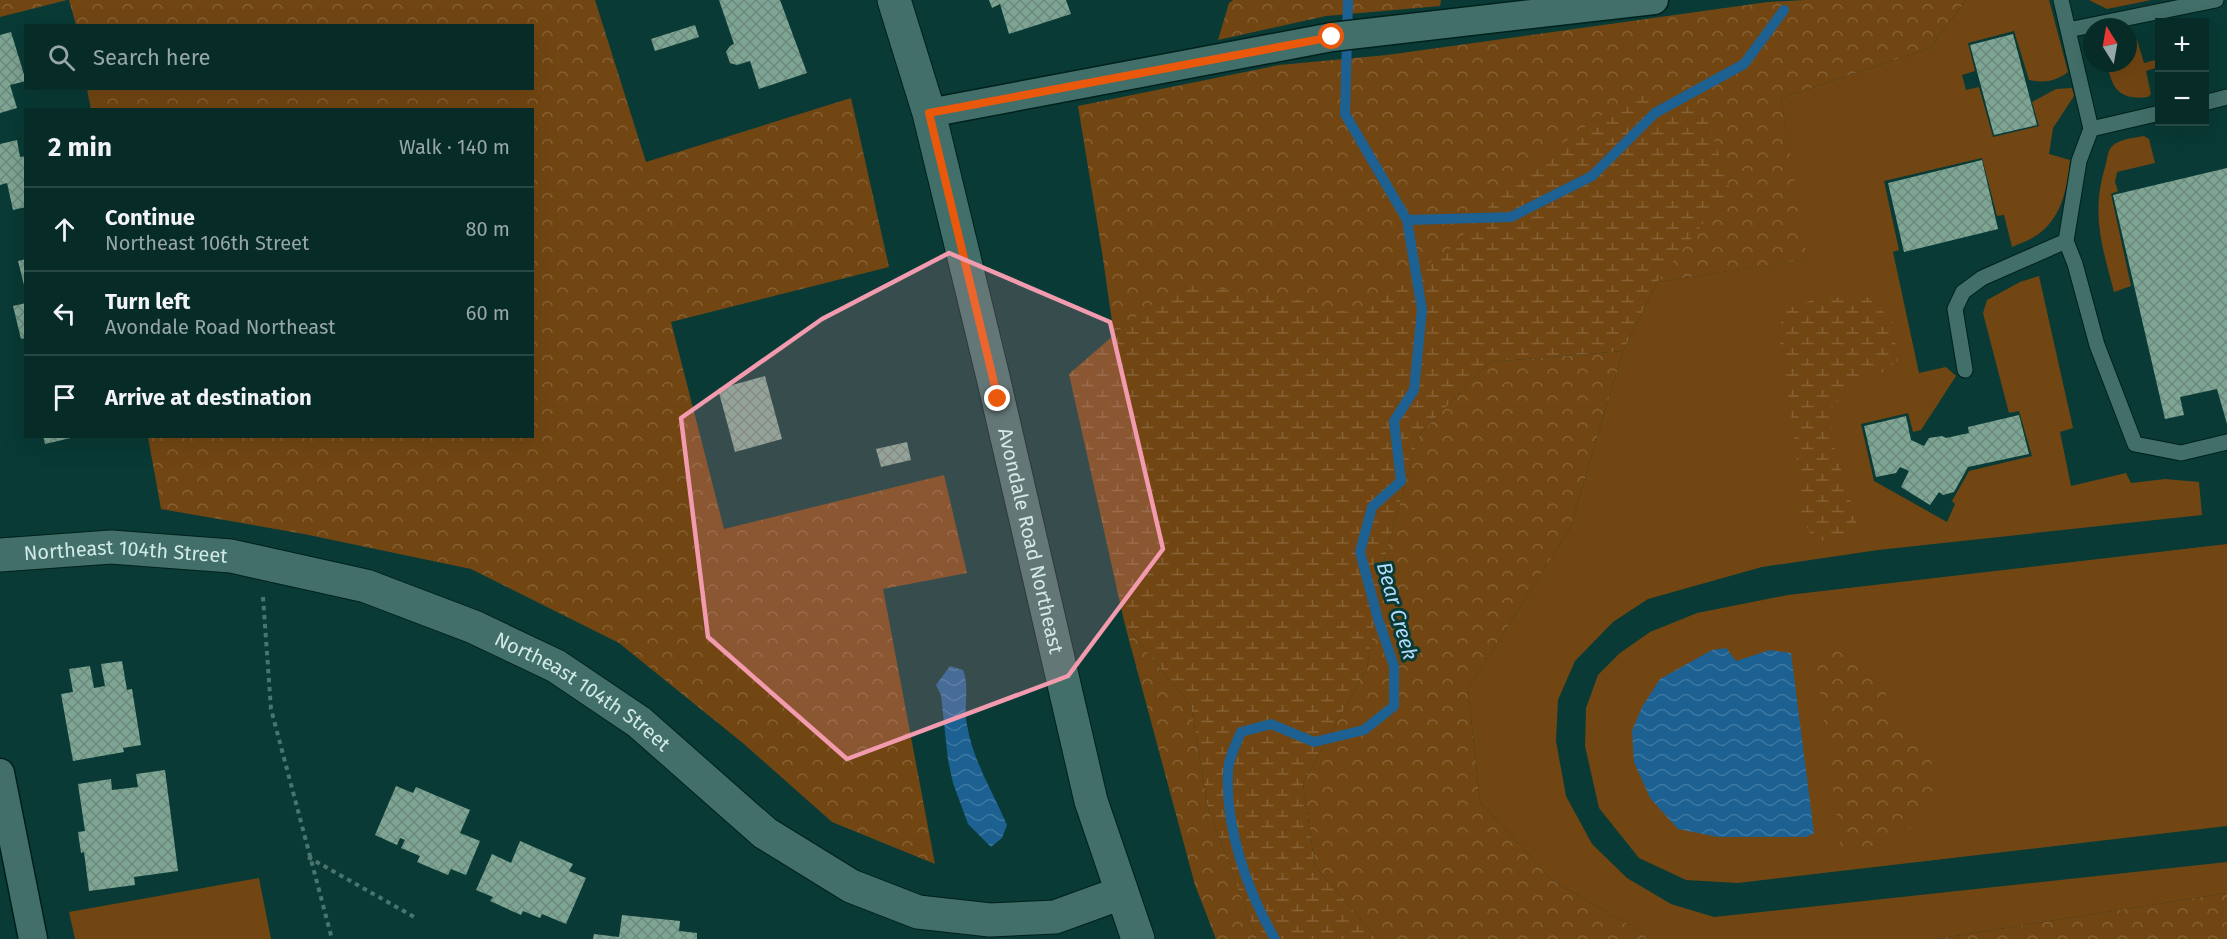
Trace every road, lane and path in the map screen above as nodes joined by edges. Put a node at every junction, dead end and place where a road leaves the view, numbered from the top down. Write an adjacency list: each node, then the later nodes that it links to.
1 (894, 0): 8 (street, Avondale Road Northeast)
2 (1654, 0): 8 (street)
3 (2061, 0): 5 (lane)
4 (2216, 0): 5 (lane)
5 (2068, 30): 10 (lane)
6 (2227, 97): 7 (lane)
7 (2209, 102)
8 (929, 113): 19 (street, Avondale Road Northeast)
9 (2155, 114): 10 (lane)
10 (2091, 129): 11 (lane)
11 (2066, 241): 12 (lane); 13 (lane)
12 (1965, 370)
13 (2227, 442)
14 (0, 555): 19 (street, Northeast 104th Street)
15 (263, 595): 18 (path)
16 (0, 772): 17 (street)
17 (4, 821): 21 (street)
18 (308, 857): 20 (path); 22 (path)
19 (1121, 893): 23 (street, Avondale Road Northeast)
20 (416, 918)
21 (33, 939)
22 (332, 939)
23 (1138, 939)

